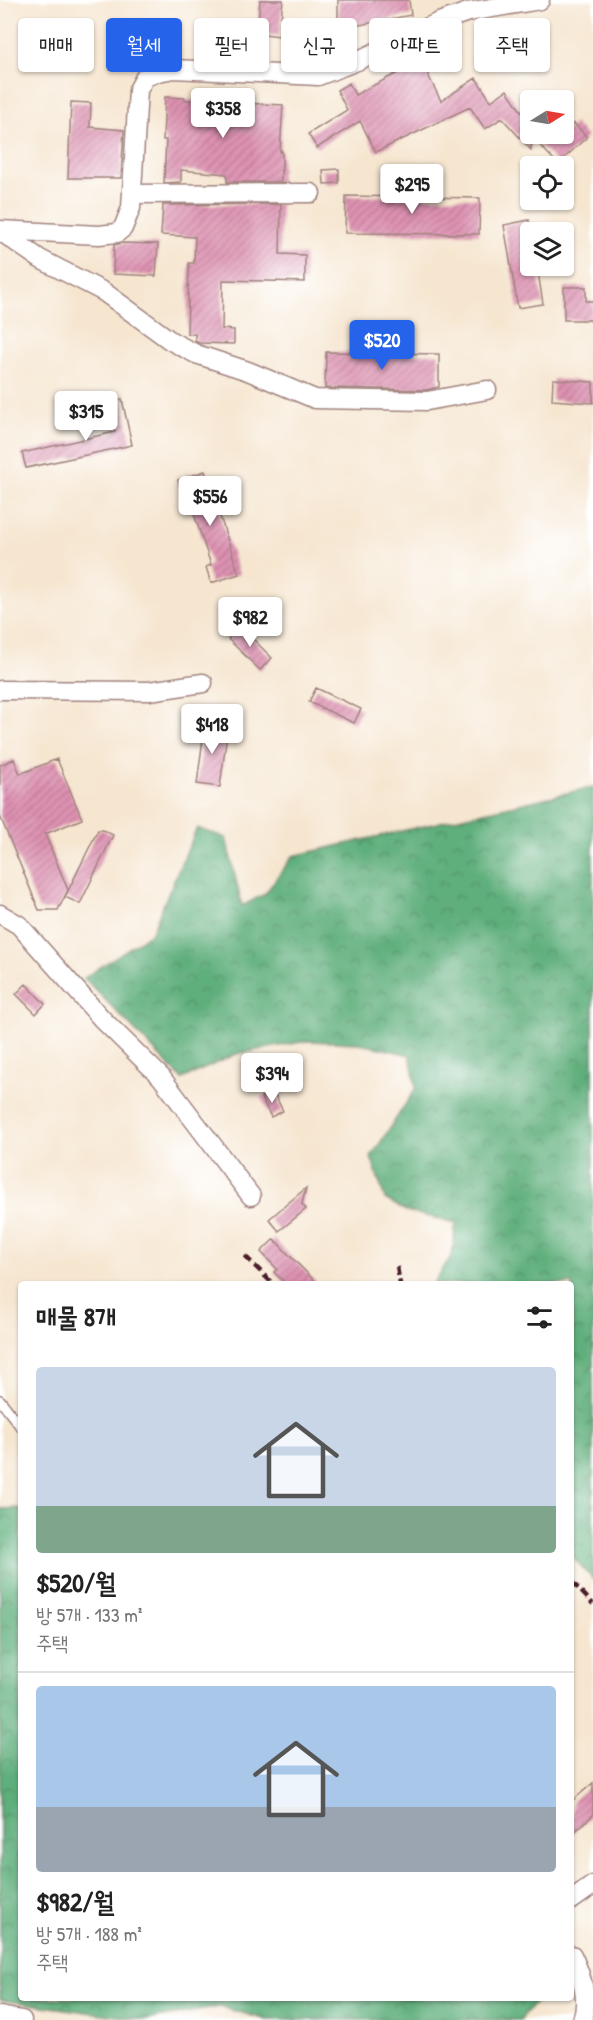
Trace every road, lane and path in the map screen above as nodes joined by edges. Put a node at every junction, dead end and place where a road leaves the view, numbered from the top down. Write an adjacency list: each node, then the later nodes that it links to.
1 (540, 0): 3 (street)
2 (311, 193): 3 (street)
3 (132, 194): 4 (street)
4 (0, 230): 5 (street)
5 (487, 390)
6 (203, 683): 7 (street)
7 (0, 690)
8 (0, 914): 9 (street)
9 (251, 1196)
10 (0, 1400): 11 (lane)
11 (18, 1423)
12 (593, 1885): 13 (street)
13 (574, 1899)
14 (574, 1959): 17 (street)
15 (0, 2016): 16 (street)
16 (22, 2020)
17 (582, 2020)

